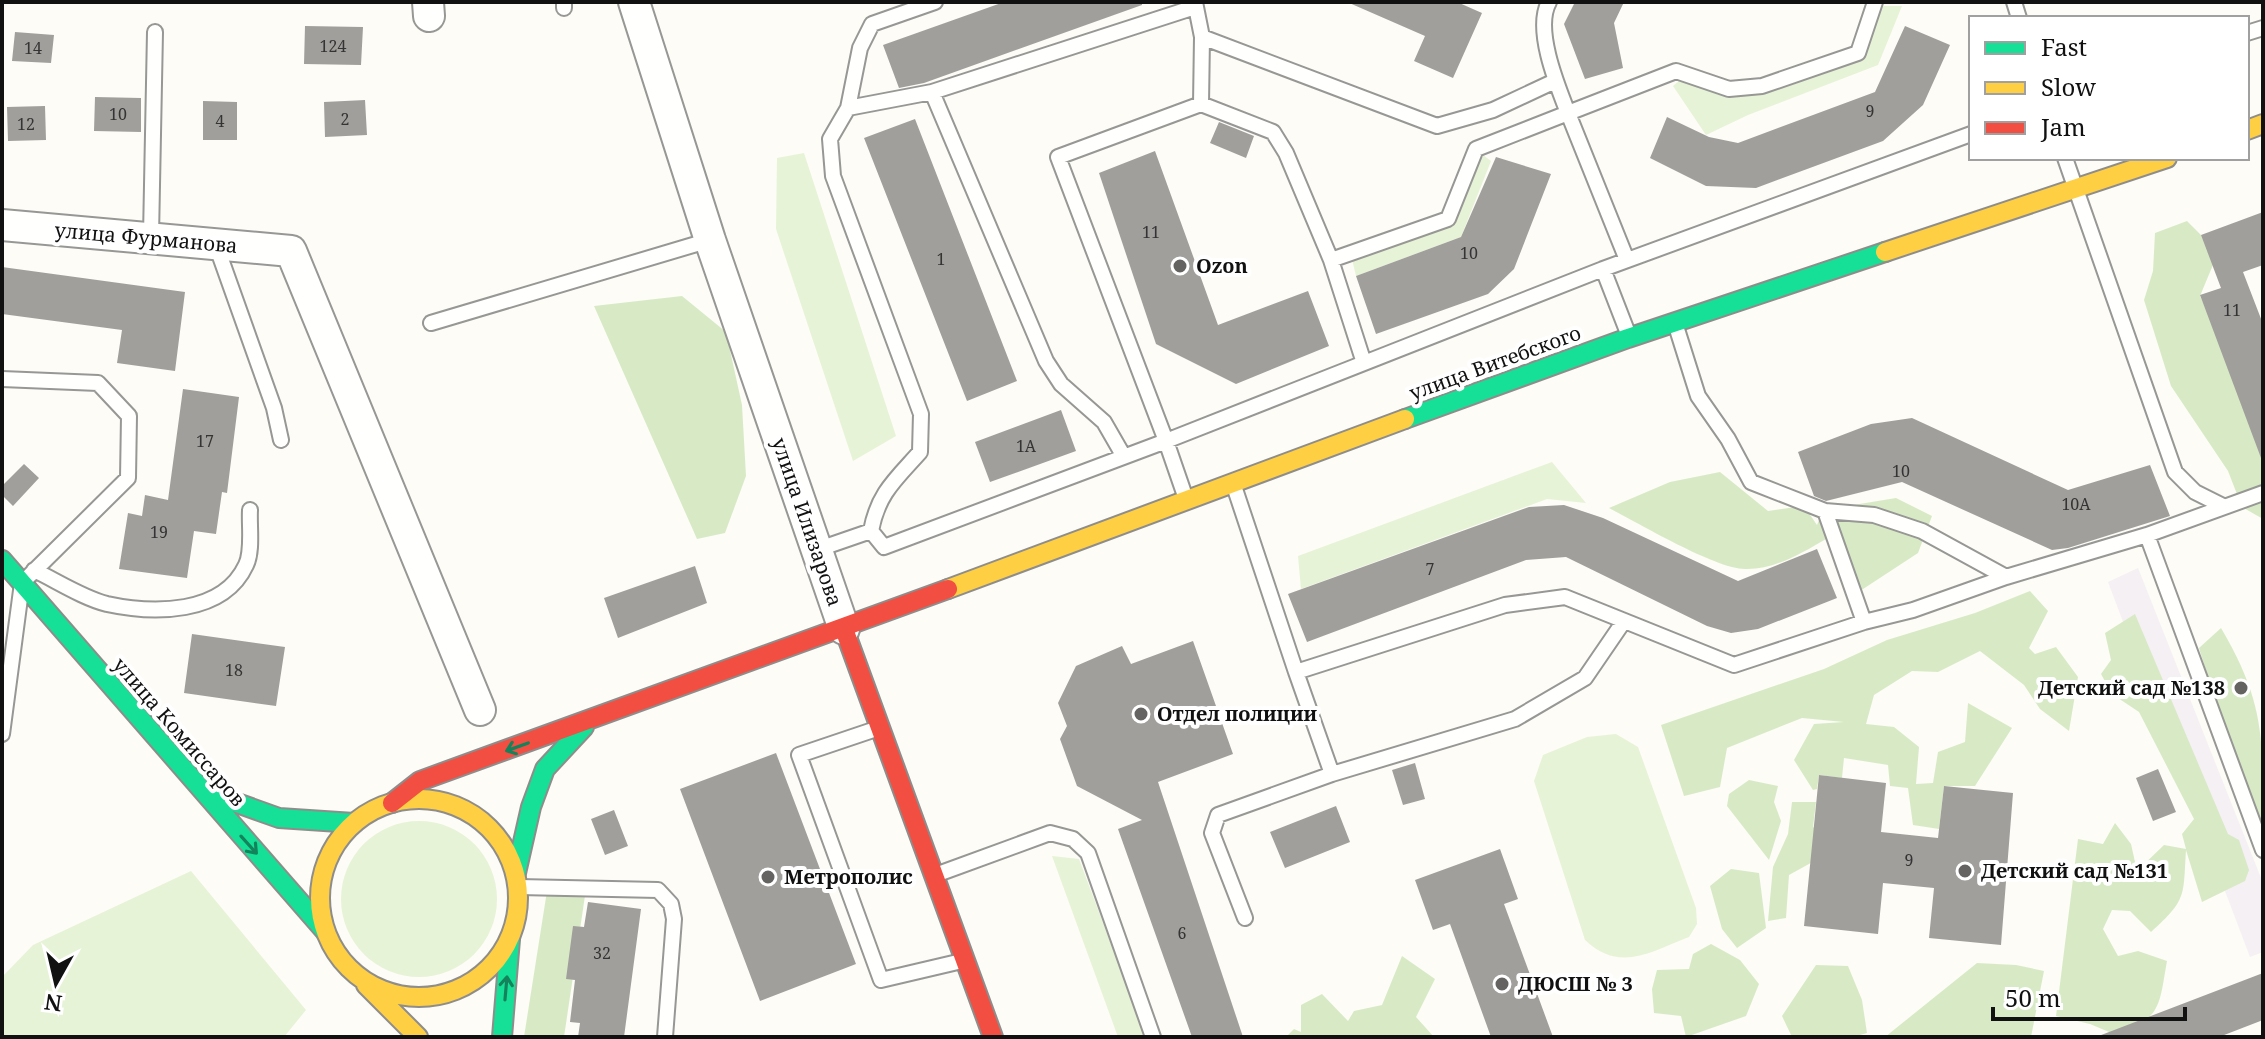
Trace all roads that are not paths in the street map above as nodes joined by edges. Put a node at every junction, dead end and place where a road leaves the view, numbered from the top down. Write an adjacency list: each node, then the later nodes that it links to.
1 (634, 2): 19 (street, улица Илизарова)
2 (935, 2): 11 (lane)
3 (1549, 2): 8 (lane)
4 (1875, 2): 12 (lane)
5 (1195, 5): 7 (lane); 9 (lane)
6 (155, 32): 18 (lane)
7 (1202, 37): 8 (lane); 10 (lane)
8 (1555, 81): 12 (lane)
9 (932, 92): 11 (lane); 31 (lane)
10 (1201, 104): 21 (lane); 30 (lane)
11 (848, 108): 38 (lane)
12 (1568, 113): 21 (lane); 22 (lane)
13 (1969, 135): 22 (lane)
14 (2066, 160): 16 (lane)
15 (2161, 160): 16 (street, улица Витебского)
16 (2074, 191): 24 (street, улица Витебского); 35 (lane)
17 (2, 225): 18 (street, улица Фурманова)
18 (151, 236): 20 (street, улица Фурманова)
19 (710, 240): 25 (lane); 40 (street, улица Илизарова)
20 (216, 244): 29 (lane); 48 (street, улица Фурманова)
21 (1331, 260): 27 (lane)
22 (1627, 260): 23 (lane)
23 (1603, 269): 26 (lane); 27 (lane)
24 (1675, 322): 26 (street, улица Витебского); 37 (lane)
25 (431, 323)
26 (1630, 338): 32 (street, улица Витебского)
27 (1364, 363): 30 (lane)
28 (2, 379): 42 (lane)
29 (281, 440)
30 (1166, 441): 31 (lane); 34 (lane)
31 (1123, 455): 38 (lane)
32 (1232, 481): 34 (street, улица Витебского); 47 (lane)
33 (2263, 493): 35 (lane)
34 (1186, 499): 46 (street, улица Витебского)
35 (2223, 506): 39 (lane)
36 (250, 510): 42 (lane)
37 (1825, 511): 43 (lane); 45 (lane)
38 (871, 531): 40 (lane)
39 (2147, 535): 43 (lane); 56 (lane)
40 (816, 550): 46 (street, улица Илизарова)
41 (2, 560): 42 (street, улица Комиссаров)
42 (28, 576): 51 (lane); 53 (street, улица Комиссаров)
43 (2006, 577): 45 (lane)
44 (1624, 621): 45 (lane); 47 (lane); 52 (lane)
45 (1864, 622)
46 (844, 629): 49 (street, улица Витебского); 50 (street, улица Илизарова)
47 (1296, 672): 52 (lane)
48 (480, 710)
49 (591, 721): 54 (street, улица Витебского, one-way to 54); 58 (street)
50 (880, 728): 57 (street, улица Илизарова); 62 (lane)
51 (2, 734)
52 (1332, 774): 59 (lane)
53 (197, 787): 55 (street); 60 (street, улица Комиссаров, one-way to 60)
54 (392, 803): 55 (street); 58 (street)
55 (354, 823): 60 (street)
56 (2263, 850)
57 (934, 876): 62 (street, улица Илизарова); 68 (lane)
58 (518, 880): 61 (street); 67 (lane)
59 (1245, 918)
60 (325, 931): 63 (street)
61 (510, 939): 63 (street); 66 (street, one-way to 61)
62 (965, 960): 64 (street, улица Илизарова)
63 (357, 976): 65 (street)
64 (991, 1036)
65 (418, 1037)
66 (502, 1037)
67 (665, 1037)
68 (1153, 1037)

